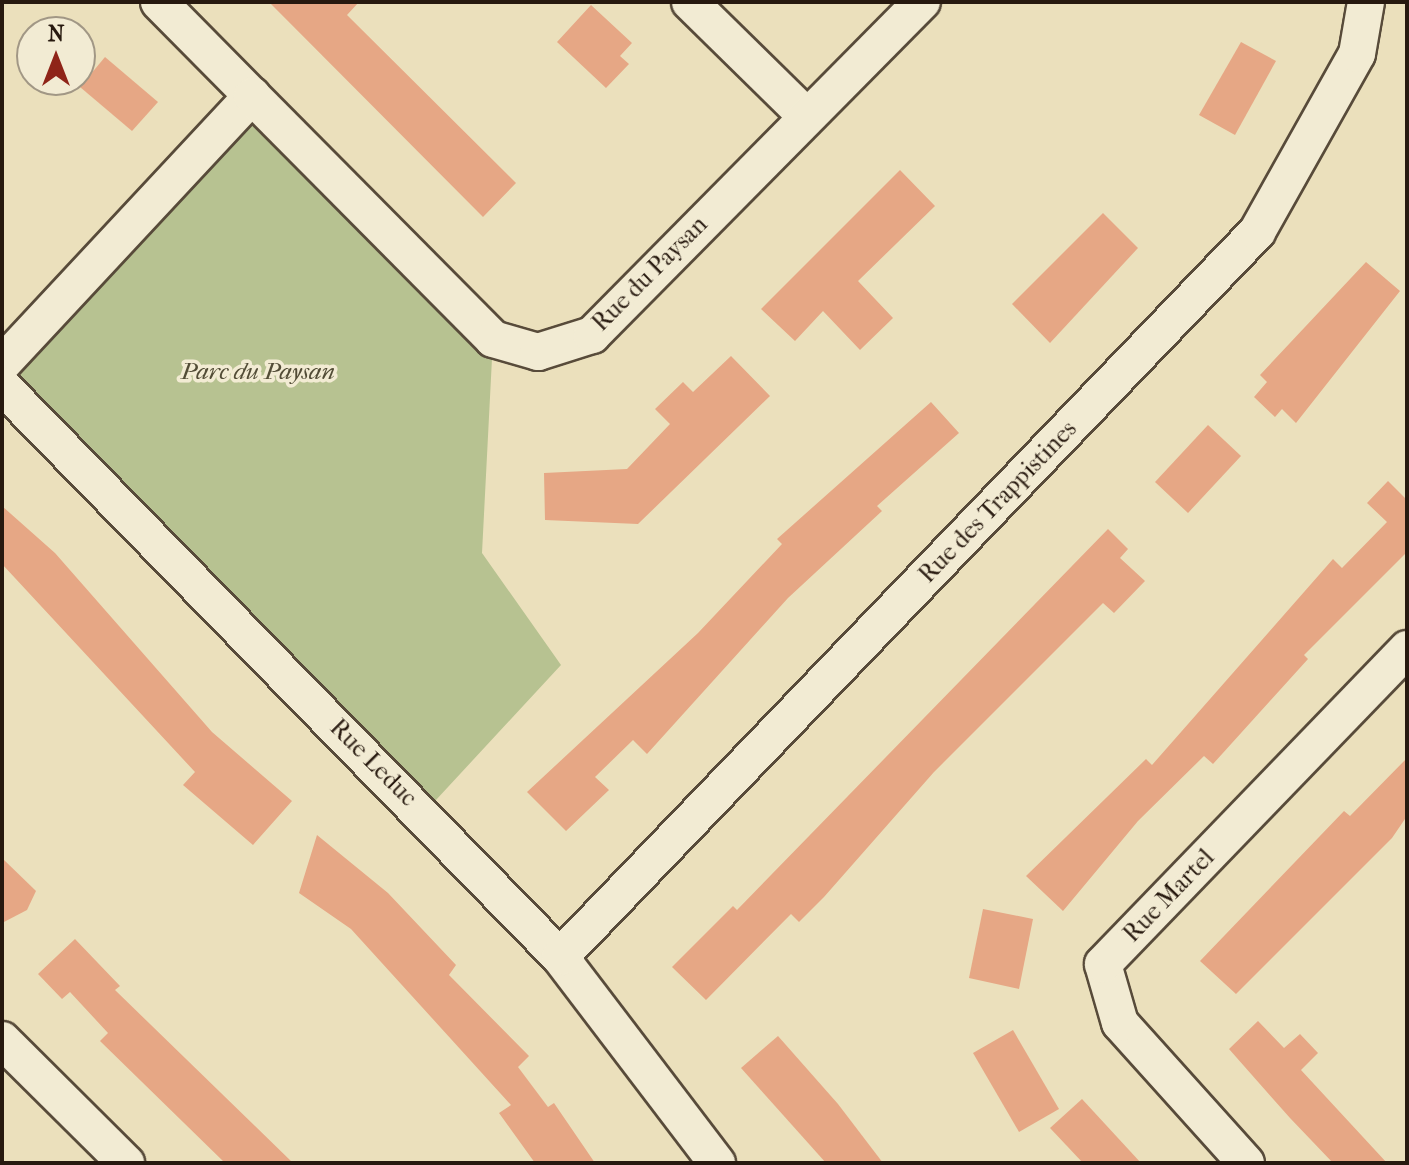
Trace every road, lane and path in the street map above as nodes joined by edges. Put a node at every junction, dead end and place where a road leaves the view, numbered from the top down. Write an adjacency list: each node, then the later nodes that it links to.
1 (159, 2): 5 (street, Rue du Paysan)
2 (690, 2): 6 (street)
3 (922, 2): 6 (street, Rue du Paysan)
4 (1366, 2): 10 (street, Rue des Trappistines)
5 (252, 96): 6 (street, Rue du Paysan); 7 (street)
6 (805, 115)
7 (2, 364)
8 (2, 386): 10 (street, Rue Leduc)
9 (1407, 649): 14 (street, Rue Martel)
10 (560, 957): 13 (street, Rue Leduc)
11 (2, 1040): 12 (street)
12 (126, 1163)
13 (717, 1163)
14 (1246, 1163)

